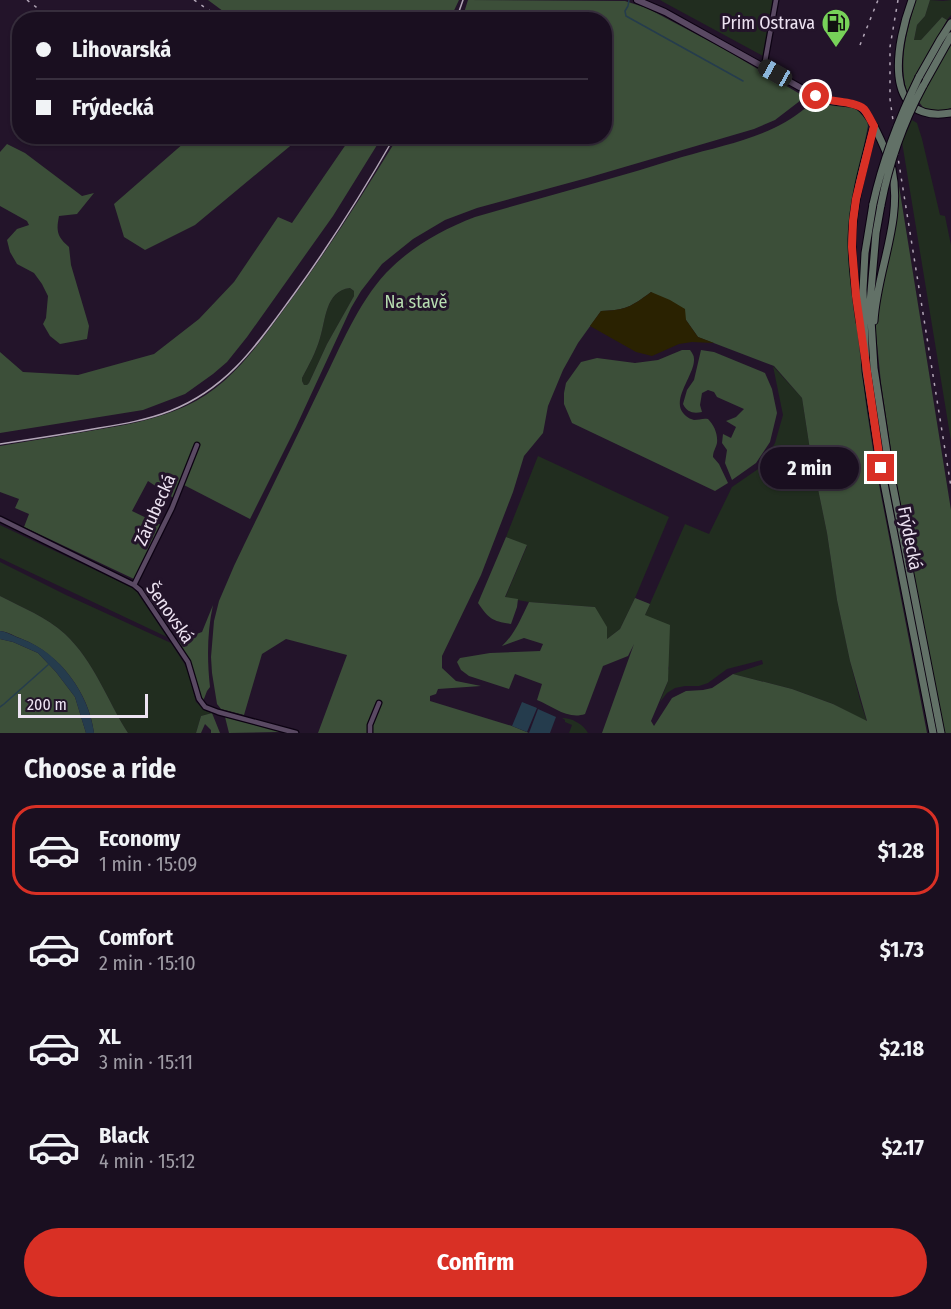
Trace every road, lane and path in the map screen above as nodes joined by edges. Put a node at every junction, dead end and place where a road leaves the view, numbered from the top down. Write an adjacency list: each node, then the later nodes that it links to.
1 (637, 0): 6 (street)
2 (776, 0): 6 (street)
3 (912, 0): 7 (main road)
4 (951, 23): 9 (main road, bridge)
5 (951, 36): 9 (main road, bridge)
6 (764, 67): 8 (street)
7 (951, 113)
8 (874, 126): 10 (main road); 10 (main road)
9 (877, 204): 10 (main road, Frýdecká)
10 (870, 370): 17 (main road, Frýdecká); 18 (main road, Frýdecká)
11 (197, 445): 13 (street, Zárubecká)
12 (0, 519): 13 (street, Šenovská)
13 (134, 585): 15 (street, Šenovská)
14 (379, 703): 16 (street)
15 (296, 733)
16 (370, 733)
17 (933, 733)
18 (941, 733)

